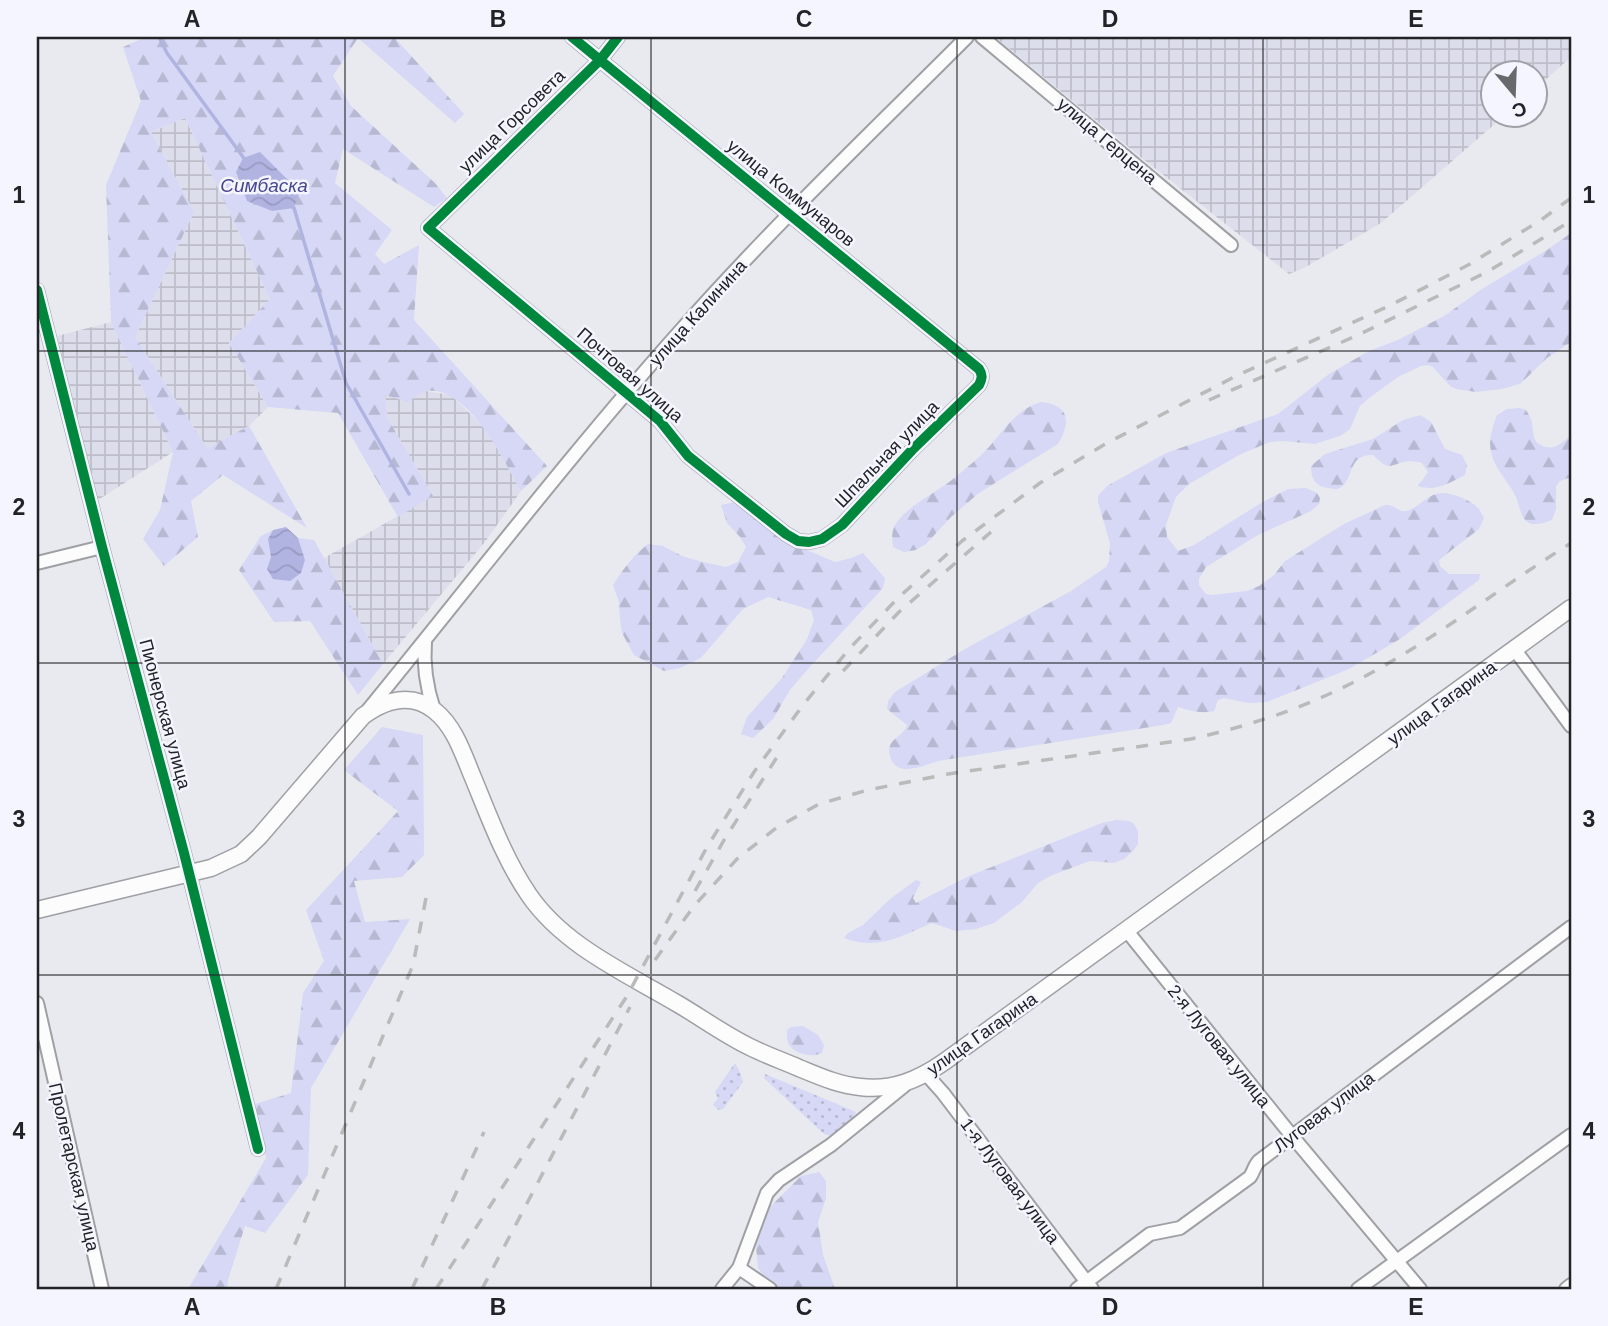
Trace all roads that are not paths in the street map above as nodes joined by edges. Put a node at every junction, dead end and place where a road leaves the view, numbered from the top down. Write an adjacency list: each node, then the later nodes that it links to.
1 (572, 37): 5 (street, улица Коммунаров)
2 (618, 37): 5 (street, улица Горсовета)
3 (967, 37): 6 (street, улица Калинина)
4 (982, 37): 8 (street, улица Герцена)
5 (600, 60): 6 (street, улица Коммунаров); 7 (street, улица Горсовета)
6 (790, 214): 10 (street, улица Коммунаров); 11 (street, улица Калинина)
7 (429, 228): 11 (street, Почтовая улица)
8 (1231, 245)
9 (37, 289): 13 (street, Пионерская улица)
10 (982, 380): 12 (street, Шпальная улица)
11 (627, 393): 12 (street, Почтовая улица); 16 (street, улица Калинина)
12 (810, 542)
13 (103, 547): 14 (street); 21 (street, Пионерская улица)
14 (37, 563)
15 (1571, 608): 17 (main road, улица Гагарина)
16 (425, 641): 18 (street); 19 (street, улица Калинина)
17 (1515, 650): 20 (street); 24 (main road, улица Гагарина)
18 (434, 710): 19 (main road); 27 (main road, улица Гагарина)
19 (363, 716): 21 (main road)
20 (1571, 726)
21 (189, 874): 22 (main road); 30 (street, Пионерская улица)
22 (37, 910)
23 (1571, 927): 29 (street, Луговая улица)
24 (1127, 931): 26 (main road, улица Гагарина); 29 (street, 2-я Луговая улица)
25 (37, 1003): 35 (street, Пролетарская улица)
26 (926, 1074): 27 (main road, улица Гагарина); 34 (street, 1-я Луговая улица)
27 (906, 1083): 32 (street)
28 (1571, 1135): 31 (street)
29 (1292, 1136): 31 (street, 2-я Луговая улица); 34 (street, Луговая улица)
30 (258, 1149)
31 (1398, 1261): 38 (street); 39 (street, 2-я Луговая улица)
32 (739, 1268): 36 (street); 37 (street)
33 (1571, 1285): 40 (street)
34 (1086, 1287)
35 (102, 1289)
36 (722, 1289)
37 (770, 1289)
38 (1358, 1289)
39 (1420, 1289)
40 (1566, 1289)

